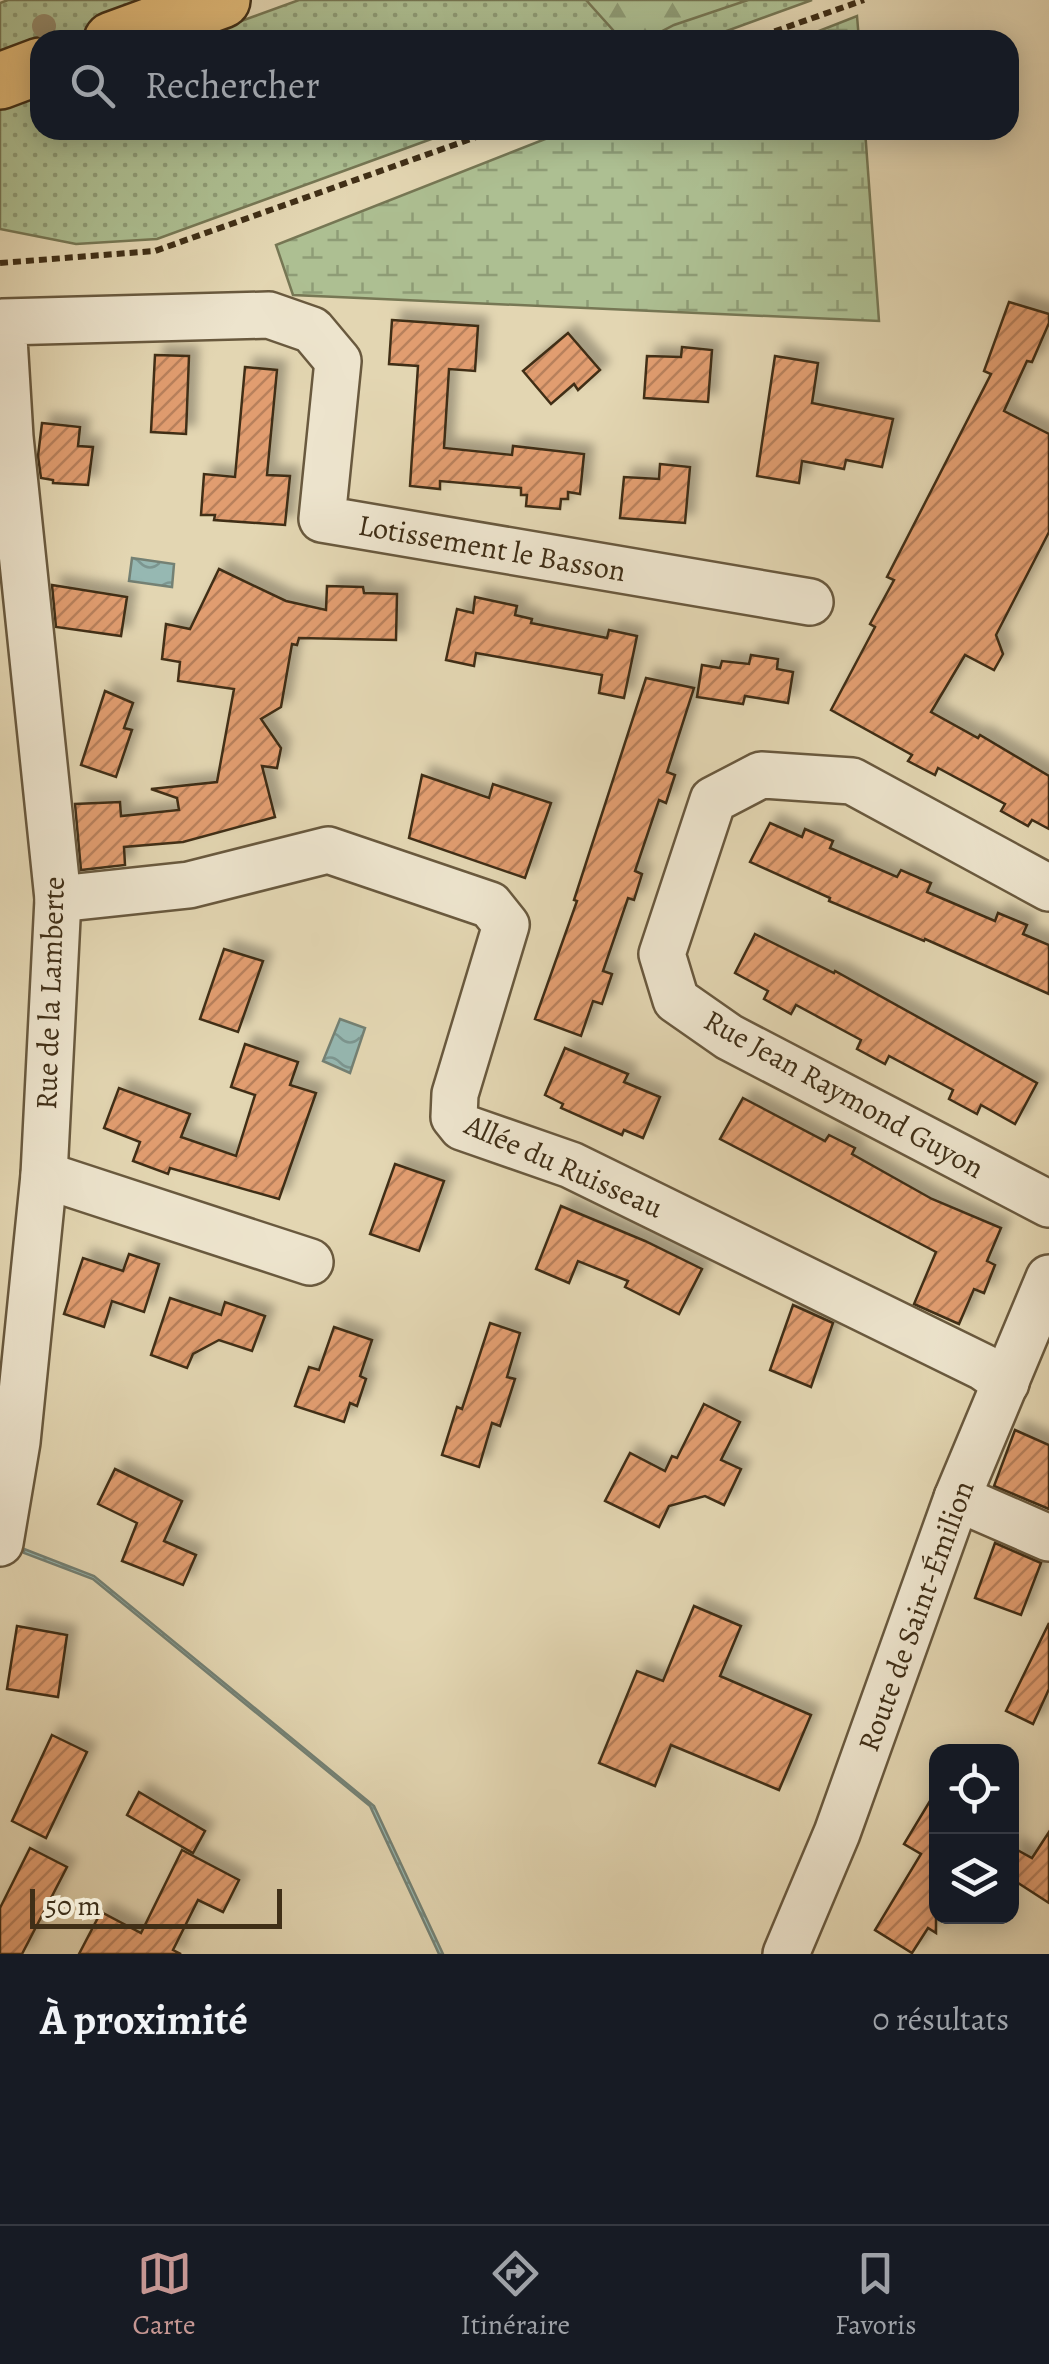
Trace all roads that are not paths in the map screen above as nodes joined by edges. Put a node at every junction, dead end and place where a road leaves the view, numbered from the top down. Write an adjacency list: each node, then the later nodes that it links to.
1 (222, 0): 2 (main road)
2 (140, 30)
3 (30, 70): 4 (main road)
4 (0, 81)
5 (2, 322): 6 (street, Lotissement le Basson); 8 (street, Rue de la Lamberte)
6 (810, 602)
7 (1049, 888): 10 (street, Rue Jean Raymond Guyon)
8 (58, 899): 9 (street, Rue de la Lamberte); 13 (street, Allée du Ruisseau)
9 (44, 1175): 11 (street); 16 (street, Rue de la Lamberte)
10 (1049, 1204)
11 (310, 1262)
12 (1049, 1278): 13 (street, Route de Saint-Émilion)
13 (1006, 1382): 14 (street, Route de Saint-Émilion)
14 (957, 1498): 15 (street); 17 (street, Route de Saint-Émilion)
15 (1049, 1538)
16 (0, 1543)
17 (786, 1954)

